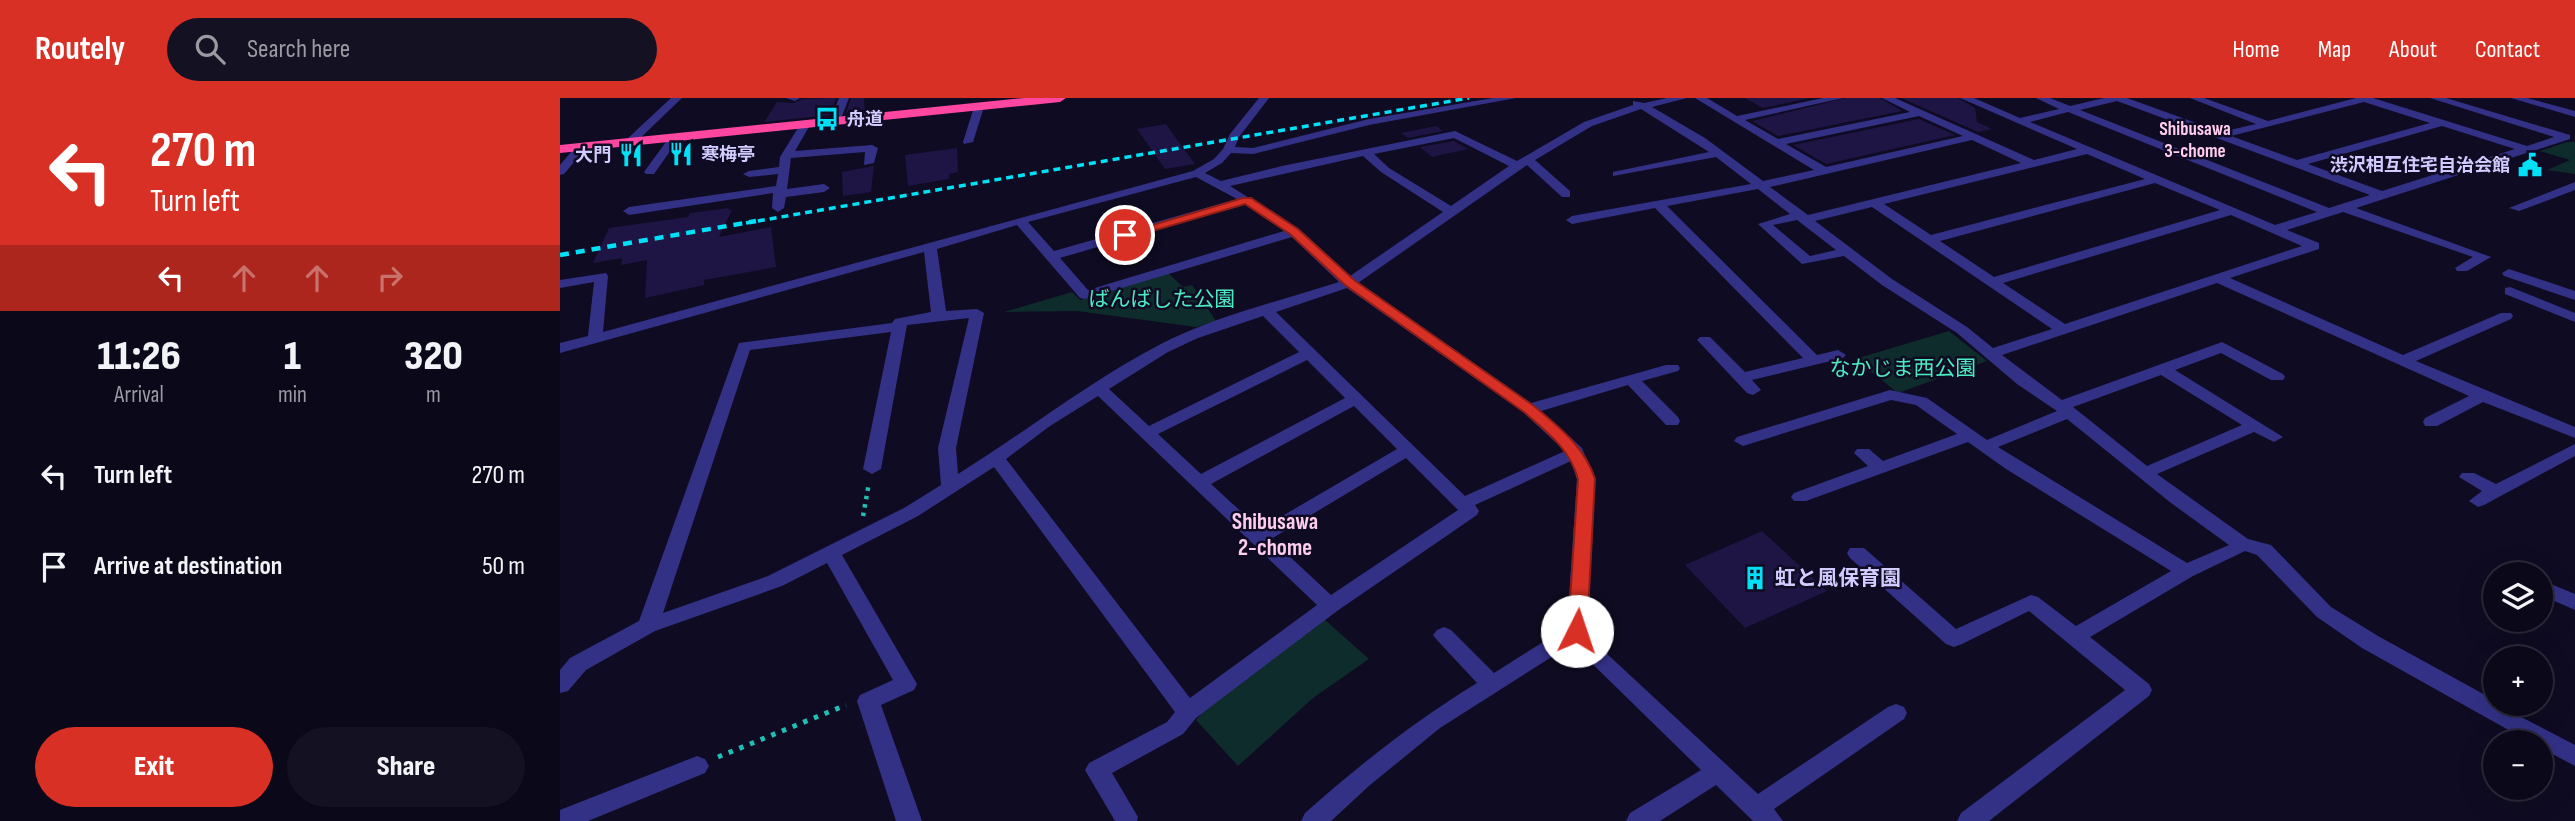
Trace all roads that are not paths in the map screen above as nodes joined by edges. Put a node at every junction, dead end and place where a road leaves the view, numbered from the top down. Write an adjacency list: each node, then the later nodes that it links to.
1 (677, 98): 32 (street)
2 (845, 98): 23 (street)
3 (1060, 98): 18 (highway)
4 (1264, 98): 38 (street)
5 (1511, 98): 38 (street)
6 (1682, 98): 17 (street)
7 (1700, 98): 22 (street)
8 (1839, 98): 22 (street)
9 (1887, 98): 20 (street)
10 (1965, 98): 24 (street)
11 (2041, 98): 19 (street)
12 (2118, 98): 19 (street); 28 (street)
13 (2196, 98): 26 (street)
14 (2366, 98): 25 (street); 26 (street)
15 (2435, 98): 31 (street)
16 (2516, 98): 21 (street)
17 (1634, 102): 41 (street); 44 (street)
18 (979, 107): 23 (highway); 33 (street)
19 (2069, 109): 24 (street); 71 (street)
20 (1920, 113): 30 (street); 34 (street)
21 (2575, 114)
22 (1736, 119): 34 (street)
23 (835, 121): 27 (highway)
24 (2019, 121): 39 (street)
25 (2442, 123): 37 (street); 46 (street)
26 (2268, 124): 28 (street)
27 (805, 125): 29 (highway); 42 (street)
28 (2220, 136): 46 (street)
29 (675, 137): 32 (highway); 50 (street)
30 (1973, 137): 45 (street); 48 (street)
31 (2570, 139): 37 (street)
32 (630, 142): 35 (highway)
33 (968, 142)
34 (1777, 144): 48 (street)
35 (581, 147): 36 (highway); 49 (street)
36 (560, 149)
37 (2526, 149): 62 (street)
38 (1228, 150): 51 (street)
39 (2088, 150): 45 (street); 54 (street)
40 (1365, 152): 44 (street); 56 (street); 69 (street)
41 (1719, 153): 53 (street); 57 (street)
42 (788, 155): 43 (street); 47 (street)
43 (868, 163)
44 (1522, 163): 61 (street); 69 (street)
45 (2033, 164): 64 (street)
46 (2297, 164): 62 (street)
47 (783, 170): 52 (street); 60 (street)
48 (1824, 171): 57 (street)
49 (560, 172)
50 (650, 172)
51 (1197, 173): 56 (street); 74 (street)
52 (749, 174)
53 (1617, 174)
54 (2157, 179): 70 (street); 78 (street)
55 (2542, 184): 59 (street)
56 (1221, 185): 63 (street)
57 (1762, 185): 65 (street); 73 (street)
58 (824, 188): 60 (street)
59 (2569, 188): 72 (street)
60 (779, 191): 67 (street); 68 (street)
61 (1566, 194)
62 (2380, 195): 66 (street)
63 (1247, 200): 77 (street); 81 (street)
64 (1874, 203): 73 (street); 78 (street)
65 (1658, 204): 75 (street); 104 (street)
66 (2342, 207): 71 (street); 82 (street)
67 (778, 208)
68 (629, 211)
69 (1451, 211): 86 (street)
70 (2231, 211): 76 (street); 85 (street)
71 (2328, 212): 76 (street)
72 (2548, 212)
73 (1805, 217): 80 (street); 80 (street)
74 (1020, 219): 79 (street); 81 (street)
75 (1572, 220)
76 (2276, 229): 84 (street)
77 (1294, 232): 81 (street); 86 (street)
78 (1930, 240): 85 (street)
79 (930, 246): 92 (street); 96 (street)
80 (1847, 251): 102 (street)
81 (1051, 256)
82 (2462, 268)
83 (2509, 273): 89 (street)
84 (2218, 278): 95 (street); 105 (street)
85 (1993, 282): 95 (street)
86 (1349, 283): 90 (street); 116 (street)
87 (560, 284): 96 (street)
88 (2510, 291): 91 (street)
89 (2575, 296)
90 (1266, 311): 101 (street); 112 (street)
91 (2572, 311)
92 (939, 315): 94 (street); 139 (street)
93 (2504, 323): 98 (street)
94 (899, 327): 135 (street); 152 (street)
95 (2064, 330): 102 (street)
96 (595, 339): 99 (street)
97 (1705, 340): 110 (street)
98 (2447, 341): 100 (street); 105 (street)
99 (563, 348): 106 (street)
100 (2467, 349)
101 (1307, 354): 115 (street); 123 (street)
102 (1991, 354): 117 (street)
103 (1838, 355): 104 (street)
104 (1814, 360): 110 (street)
105 (2403, 361): 114 (street)
106 (560, 367)
107 (1672, 368): 111 (street)
108 (2161, 368): 109 (street); 117 (street); 122 (street)
109 (2277, 377)
110 (1741, 378): 113 (street)
111 (1632, 380): 116 (street); 119 (street)
112 (1098, 387): 123 (street); 133 (street)
113 (1753, 390)
114 (2482, 396): 120 (street); 124 (street)
115 (1355, 399): 130 (street); 138 (street)
116 (1529, 409): 131 (street)
117 (2065, 409): 128 (street); 136 (street)
118 (1780, 411): 121 (street)
119 (1672, 421)
120 (2431, 422)
121 (1796, 425): 125 (street); 127 (street)
122 (2255, 425): 126 (street); 136 (street)
123 (1148, 433): 138 (street)
124 (2575, 433)
125 (1971, 435): 128 (street); 134 (street)
126 (2274, 437)
127 (1744, 441)
128 (1987, 446): 148 (street)
129 (2575, 449): 140 (street)
130 (1407, 450): 143 (street); 144 (street)
131 (1576, 452): 143 (street); 153 (street)
132 (1863, 453): 134 (street)
133 (996, 458): 139 (street); 159 (street)
134 (1881, 468): 141 (street)
135 (872, 469)
136 (2145, 473): 145 (street)
137 (2468, 477): 140 (street)
138 (1201, 482): 144 (street)
139 (950, 487): 147 (street)
140 (2496, 491): 142 (street)
141 (1800, 497)
142 (2478, 501)
143 (1462, 503): 151 (street)
144 (1259, 538): 151 (street)
145 (2241, 544): 148 (street); 161 (street)
146 (1857, 553): 155 (street)
147 (832, 554): 152 (street); 167 (street)
148 (2186, 571): 155 (street)
149 (2553, 592): 150 (street)
150 (2575, 603)
151 (1330, 606): 159 (street)
152 (648, 626): 156 (street)
153 (1577, 631): 158 (street); 163 (street)
154 (1444, 635): 158 (street)
155 (2074, 636): 170 (street)
156 (569, 664): 157 (street)
157 (560, 685)
158 (1493, 686): 168 (street)
159 (1188, 712): 165 (street)
160 (1896, 713): 164 (street)
161 (2575, 756)
162 (698, 766): 166 (street)
163 (1718, 772): 164 (street); 169 (street)
164 (1763, 815)
165 (1126, 817)
166 (560, 821)
167 (909, 821)
168 (1314, 821)
169 (1639, 821)
170 (1970, 821)

